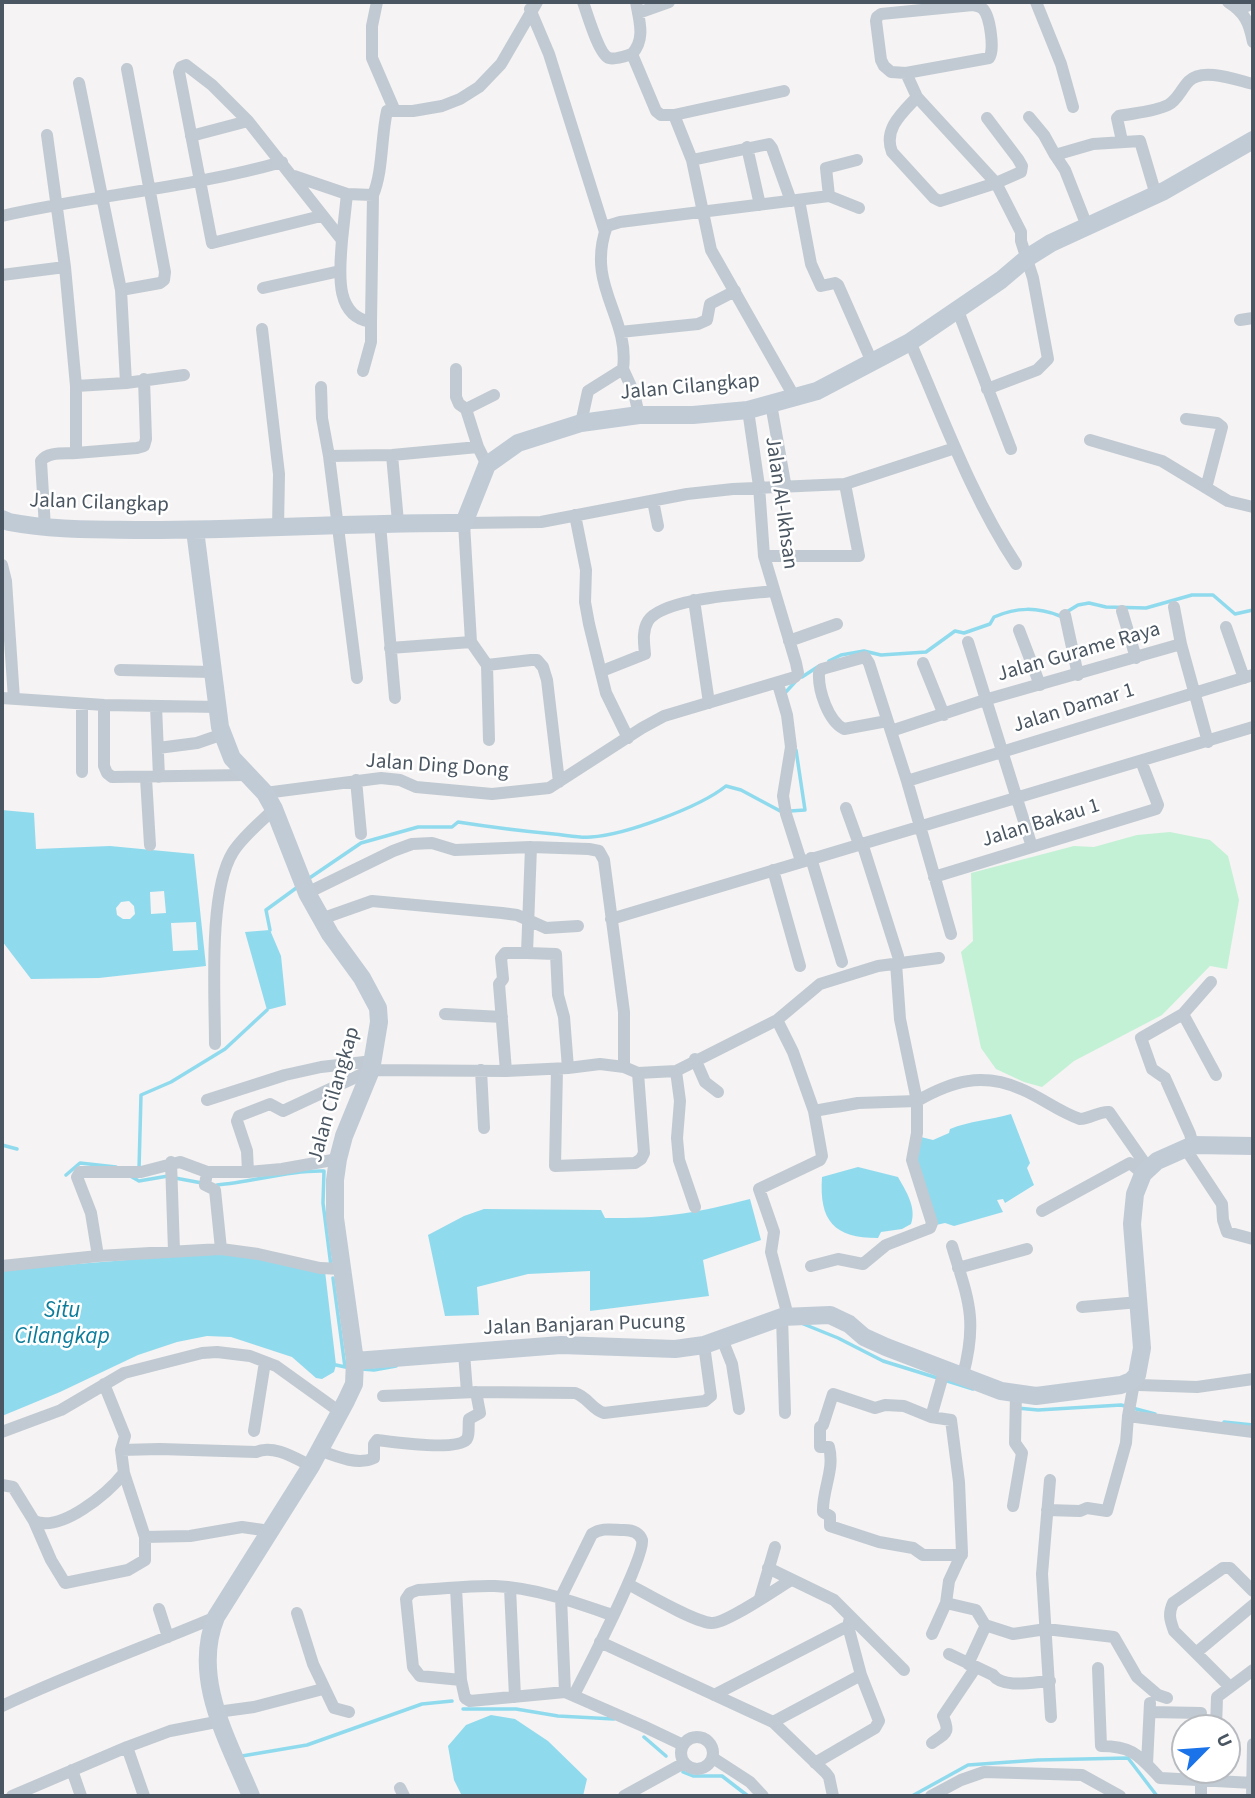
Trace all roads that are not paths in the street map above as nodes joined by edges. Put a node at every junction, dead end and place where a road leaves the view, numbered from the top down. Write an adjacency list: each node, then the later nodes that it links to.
1 (377, 2): 23 (street)
2 (528, 2): 11 (street)
3 (537, 2): 11 (street)
4 (583, 2): 14 (street)
5 (669, 2): 9 (street)
6 (1035, 2): 22 (street)
7 (1228, 2): 10 (street)
8 (1253, 2): 10 (street)
9 (637, 7): 14 (street)
10 (1240, 9): 12 (street)
11 (531, 15): 23 (street); 54 (street)
12 (1252, 28): 13 (street)
13 (1253, 42)
14 (632, 54): 24 (street)
15 (127, 69): 40 (street)
16 (906, 73): 16 (street); 21 (street)
17 (1253, 78): 19 (street)
18 (79, 83): 45 (street)
19 (1253, 85): 31 (street)
20 (784, 92): 24 (street)
21 (917, 97): 39 (street); 39 (street)
22 (1073, 107)
23 (394, 109): 42 (street)
24 (674, 115): 34 (street)
25 (1029, 117): 33 (street)
26 (987, 118): 39 (street)
27 (248, 121): 29 (street); 29 (street); 36 (street)
28 (47, 135): 47 (street)
29 (191, 136): 38 (street)
30 (1253, 140): 43 (street, Jalan Cilangkap)
31 (1122, 141): 33 (street); 43 (street)
32 (747, 147): 34 (street); 46 (street); 48 (street)
33 (1055, 155): 53 (street)
34 (692, 160): 50 (street)
35 (857, 160): 44 (street)
36 (282, 162): 37 (street); 38 (street)
37 (294, 176): 41 (street); 52 (street)
38 (198, 180): 40 (street); 52 (street)
39 (996, 183): 56 (street)
40 (149, 189): 45 (street); 61 (street)
41 (347, 194): 42 (street); 55 (street)
42 (373, 195): 64 (street)
43 (1156, 195): 53 (street, Jalan Cilangkap)
44 (829, 196): 46 (street); 49 (street)
45 (102, 199): 47 (street); 61 (street)
46 (795, 200): 48 (street); 68 (street)
47 (55, 204): 51 (street); 57 (street)
48 (760, 205): 50 (street)
49 (859, 208)
50 (705, 213): 54 (street); 62 (street)
51 (2, 216)
52 (321, 216): 55 (street)
53 (1087, 226): 56 (street, Jalan Cilangkap)
54 (605, 232): 66 (street)
55 (342, 240): 58 (street)
56 (1024, 249): 63 (street, Jalan Cilangkap); 77 (street)
57 (65, 267): 59 (street); 75 (street)
58 (340, 271): 60 (street); 64 (street)
59 (2, 275)
60 (263, 288)
61 (121, 290): 74 (street)
62 (735, 291): 66 (street); 79 (street)
63 (958, 312): 67 (street, Jalan Cilangkap); 77 (street)
64 (371, 322): 71 (street)
65 (262, 328): 107 (street)
66 (620, 332): 70 (street)
67 (910, 342): 68 (street, Jalan Cilangkap); 88 (street)
68 (872, 362): 79 (street, Jalan Cilangkap)
69 (456, 369): 81 (street)
70 (623, 369): 83 (street); 85 (street)
71 (363, 371)
72 (184, 375): 73 (street)
73 (144, 379): 74 (street); 90 (street)
74 (126, 383): 75 (street)
75 (76, 386): 90 (street)
76 (321, 387): 92 (street)
77 (987, 388): 89 (street)
78 (494, 396): 81 (street)
79 (794, 398): 80 (street, Jalan Cilangkap)
80 (771, 404): 82 (street, Jalan Cilangkap); 94 (street)
81 (466, 409): 87 (street)
82 (748, 410): 83 (street, Jalan Cilangkap); 96 (street, Jalan Al-Ikhsan)
83 (639, 415): 85 (street, Jalan Cilangkap)
84 (1186, 419): 97 (street)
85 (581, 423): 93 (street, Jalan Cilangkap)
86 (1090, 440): 97 (street)
87 (478, 447): 91 (street); 93 (street)
88 (955, 448): 95 (street); 110 (street)
89 (1011, 449)
90 (76, 453): 106 (street)
91 (392, 455): 92 (street); 102 (street)
92 (329, 456): 104 (street)
93 (487, 465): 103 (street)
94 (785, 484)
95 (845, 484): 96 (street); 109 (street)
96 (759, 486): 98 (street); 109 (street, Jalan Al-Ikhsan)
97 (1206, 488): 99 (street)
98 (653, 501): 100 (street); 105 (street)
99 (1253, 507)
100 (575, 516): 103 (street); 131 (street)
101 (2, 519): 106 (street, Jalan Cilangkap)
102 (389, 523): 103 (street, Jalan Cilangkap); 104 (street, Jalan Cilangkap); 125 (street)
103 (464, 523): 122 (street)
104 (338, 526): 107 (street, Jalan Cilangkap); 134 (street)
105 (658, 526)
106 (45, 528): 108 (street, Jalan Cilangkap)
107 (278, 528): 108 (street, Jalan Cilangkap)
108 (195, 530): 130 (street, Jalan Cilangkap)
109 (764, 556): 112 (street, Jalan Al-Ikhsan)
110 (1016, 564)
111 (2, 565): 120 (street)
112 (774, 591): 113 (street); 121 (street, Jalan Al-Ikhsan)
113 (694, 600): 131 (street); 141 (street)
114 (1174, 607): 124 (street)
115 (1122, 611): 126 (street)
116 (1065, 615): 132 (street)
117 (837, 624): 121 (street)
118 (1226, 627): 133 (street)
119 (1019, 630): 136 (street)
120 (6, 632): 139 (street)
121 (789, 641): 135 (street)
122 (471, 642): 125 (street); 128 (street)
123 (968, 642): 140 (street)
124 (1181, 644): 126 (street, Jalan Gurame Raya); 137 (street)
125 (390, 648): 138 (street)
126 (1136, 658): 132 (street, Jalan Gurame Raya)
127 (923, 663): 146 (street)
128 (487, 665): 151 (street); 161 (street)
129 (120, 670): 130 (street)
130 (212, 671): 145 (street, Jalan Cilangkap)
131 (602, 671): 150 (street)
132 (1078, 675): 136 (street, Jalan Gurame Raya)
133 (1249, 677): 137 (street, Jalan Damar 1)
134 (357, 678)
135 (778, 684): 141 (street, Jalan Ding Dong); 172 (street)
136 (1040, 685): 140 (street, Jalan Gurame Raya)
137 (1194, 692): 152 (street); 154 (street, Jalan Damar 1)
138 (395, 698)
139 (8, 699): 142 (street)
140 (988, 699): 146 (street, Jalan Gurame Raya); 154 (street)
141 (709, 703): 150 (street, Jalan Ding Dong)
142 (82, 704): 143 (street); 156 (street)
143 (104, 705): 144 (street); 158 (street)
144 (156, 706): 145 (street); 153 (street)
145 (218, 707): 149 (street, Jalan Cilangkap)
146 (944, 715): 147 (street, Jalan Gurame Raya)
147 (889, 726): 147 (street, Jalan Gurame Raya); 160 (street)
148 (1253, 727): 152 (street)
149 (223, 734): 153 (street); 157 (street, Jalan Cilangkap)
150 (628, 738): 161 (street, Jalan Ding Dong)
151 (489, 740)
152 (1209, 742): 155 (street)
153 (158, 748): 158 (street)
154 (1003, 751): 160 (street, Jalan Damar 1); 163 (street)
155 (1141, 761): 163 (street); 171 (street, Jalan Bakau 1)
156 (82, 772)
157 (246, 775): 158 (street); 162 (street, Jalan Cilangkap)
158 (153, 778): 169 (street)
159 (356, 780): 161 (street, Jalan Ding Dong); 162 (street, Jalan Ding Dong); 167 (street)
160 (908, 781): 166 (street)
161 (559, 782)
162 (265, 793): 165 (street, Jalan Cilangkap)
163 (1016, 800): 166 (street); 171 (street)
164 (846, 808): 168 (street)
165 (274, 809): 175 (street, Jalan Cilangkap); 191 (street)
166 (919, 827): 168 (street); 174 (street)
167 (361, 834)
168 (861, 843): 172 (street); 183 (street)
169 (150, 845)
170 (531, 847): 175 (street); 177 (street); 178 (street)
171 (1032, 847): 174 (street, Jalan Bakau 1)
172 (806, 860): 173 (street); 184 (street)
173 (773, 870): 177 (street); 185 (street)
174 (934, 877): 180 (street)
175 (303, 887): 176 (street, Jalan Cilangkap)
176 (321, 919): 178 (street); 193 (street, Jalan Cilangkap)
177 (611, 919): 194 (street)
178 (527, 921): 179 (street); 181 (street)
179 (578, 926)
180 (951, 934)
181 (527, 953): 189 (street); 195 (street)
182 (939, 958): 183 (street)
183 (897, 959): 190 (street); 203 (street)
184 (842, 962)
185 (800, 966)
186 (1211, 982): 188 (street)
187 (445, 1014): 189 (street)
188 (1183, 1014): 200 (street); 206 (street)
189 (502, 1017): 197 (street)
190 (777, 1020): 192 (street); 204 (street)
191 (215, 1044)
192 (695, 1059): 198 (street); 201 (street)
193 (372, 1065): 196 (street); 202 (street); 208 (street, Jalan Cilangkap); 211 (street)
194 (624, 1067): 195 (street); 199 (street)
195 (563, 1069): 197 (street); 199 (street)
196 (481, 1070): 197 (street); 205 (street)
197 (506, 1071)
198 (676, 1071): 199 (street); 213 (street)
199 (638, 1073)
200 (1216, 1074)
201 (718, 1092)
202 (207, 1100)
203 (917, 1101): 204 (street); 209 (street); 222 (street)
204 (814, 1111): 227 (street)
205 (484, 1128)
206 (1189, 1146): 207 (street); 209 (street); 215 (street)
207 (1253, 1146)
208 (338, 1159): 211 (street); 224 (street, Jalan Cilangkap)
209 (1145, 1171): 214 (street); 225 (street)
210 (171, 1172): 212 (street); 219 (street); 220 (street)
211 (248, 1172): 212 (street)
212 (206, 1178): 217 (street)
213 (695, 1207)
214 (1042, 1210)
215 (1253, 1239)
216 (952, 1246): 223 (street)
217 (221, 1249): 219 (street); 224 (street)
218 (1027, 1249): 223 (street)
219 (174, 1251): 220 (street)
220 (97, 1256): 221 (street)
221 (2, 1266)
222 (811, 1266)
223 (958, 1268): 234 (street)
224 (342, 1269): 232 (street, Jalan Cilangkap)
225 (1139, 1302): 226 (street); 236 (street)
226 (1082, 1307)
227 (784, 1322): 228 (street, Jalan Banjaran Pucung); 233 (street, Jalan Banjaran Pucung); 244 (street)
228 (724, 1342): 229 (street, Jalan Banjaran Pucung); 241 (street)
229 (705, 1349): 230 (street, Jalan Banjaran Pucung); 238 (street)
230 (465, 1357): 232 (street, Jalan Banjaran Pucung); 238 (street)
231 (265, 1362): 237 (street); 243 (street); 246 (street)
232 (355, 1368): 243 (street)
233 (945, 1368): 234 (street, Jalan Banjaran Pucung); 245 (street)
234 (963, 1375): 240 (street, Jalan Banjaran Pucung)
235 (1253, 1379): 236 (street)
236 (1133, 1382): 240 (street, Jalan Banjaran Pucung); 242 (street)
237 (104, 1384): 247 (street); 249 (street)
238 (472, 1392): 239 (street); 250 (street)
239 (383, 1396)
240 (1015, 1403): 254 (street)
241 (739, 1409)
242 (1129, 1410): 248 (street); 255 (street)
243 (340, 1412): 250 (street)
244 (785, 1413)
245 (931, 1417): 260 (street); 260 (street)
246 (254, 1431)
247 (2, 1432)
248 (1253, 1432)
249 (121, 1450): 250 (street); 251 (street)
250 (315, 1458): 257 (street)
251 (124, 1473): 256 (street); 258 (street)
252 (1050, 1480): 255 (street)
253 (2, 1485): 256 (street)
254 (1013, 1506)
255 (1047, 1510): 277 (street)
256 (34, 1521): 258 (street)
257 (270, 1531): 258 (street); 274 (street)
258 (145, 1537)
259 (775, 1547): 261 (street)
260 (962, 1555): 269 (street)
261 (768, 1568): 262 (street); 268 (street)
262 (791, 1580): 268 (street); 275 (street)
263 (628, 1584): 267 (street); 268 (street); 273 (street)
264 (456, 1588): 265 (street); 288 (street); 288 (street)
265 (510, 1588): 267 (street); 294 (street)
266 (1253, 1591): 281 (street)
267 (561, 1597): 273 (street); 292 (street)
268 (760, 1598)
269 (946, 1602): 276 (street); 278 (street)
270 (1253, 1605): 281 (street)
271 (159, 1609): 279 (street)
272 (298, 1613): 291 (street)
273 (612, 1615): 280 (street)
274 (216, 1617): 279 (street); 300 (street)
275 (849, 1622): 285 (street); 287 (street); 293 (street)
276 (986, 1625): 277 (street); 283 (street)
277 (1046, 1629): 289 (street); 295 (street)
278 (932, 1634)
279 (169, 1637): 296 (street)
280 (600, 1642): 292 (street); 293 (street)
281 (1197, 1652): 290 (street)
282 (949, 1654): 283 (street)
283 (972, 1666): 289 (street); 303 (street)
284 (1098, 1668): 310 (street)
285 (904, 1670)
286 (1253, 1670): 290 (street)
287 (861, 1675): 302 (street); 309 (street)
288 (461, 1680): 294 (street)
289 (1050, 1681): 301 (street)
290 (1230, 1687): 299 (street)
291 (323, 1689): 297 (street); 300 (street)
292 (570, 1694): 294 (street); 305 (street)
293 (714, 1695): 302 (street)
294 (515, 1698)
295 (1167, 1698)
296 (2, 1706)
297 (349, 1712)
298 (1201, 1713): 310 (street)
299 (1216, 1714)
300 (219, 1717): 306 (street); 318 (street)
301 (1051, 1717)
302 (773, 1722): 309 (street)
303 (932, 1743)
304 (1253, 1744): 313 (street)
305 (683, 1745): 307 (street); 308 (street)
306 (127, 1747): 311 (street); 317 (street)
307 (713, 1758): 308 (street); 319 (street)
308 (684, 1763): 315 (street)
309 (815, 1763): 320 (street)
310 (1147, 1764): 312 (street)
311 (72, 1770): 314 (street); 316 (street)
312 (1171, 1779)
313 (1253, 1783): 323 (street)
314 (16, 1795)
315 (629, 1795)
316 (81, 1796)
317 (144, 1796)
318 (251, 1796)
319 (763, 1796)
320 (833, 1796)
321 (930, 1796): 322 (street)
322 (1120, 1796)
323 (1252, 1796)

